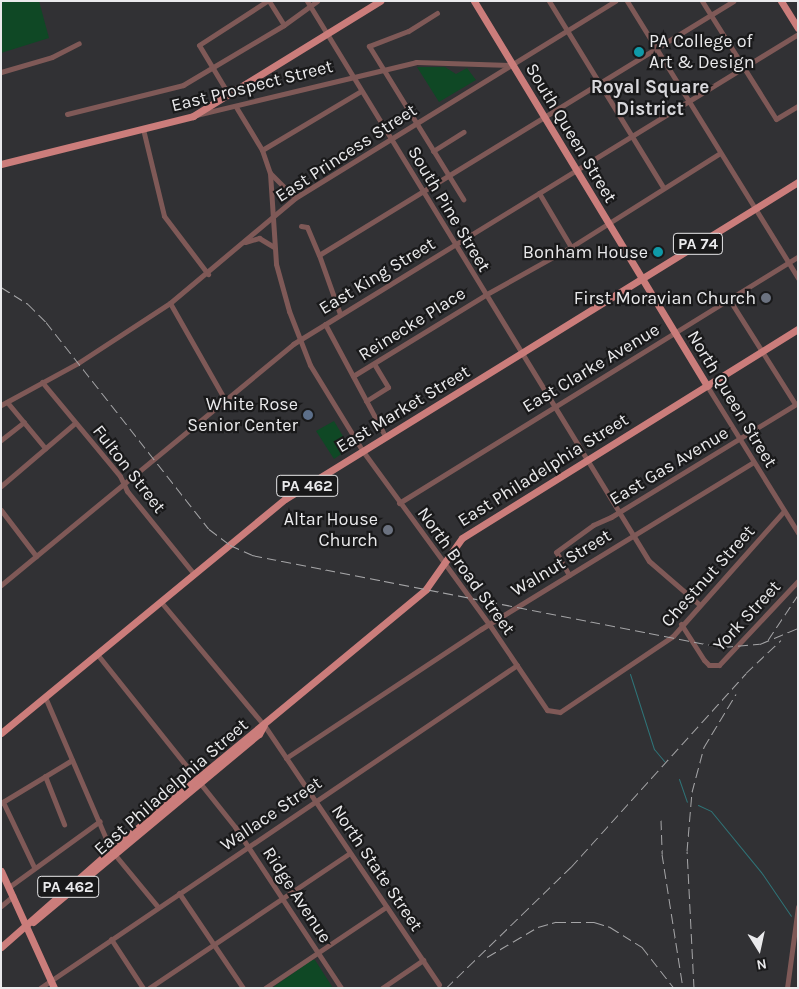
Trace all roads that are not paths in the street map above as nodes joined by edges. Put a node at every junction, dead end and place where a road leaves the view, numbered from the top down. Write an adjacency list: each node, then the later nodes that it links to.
1 (268, 1): 14 (street); 22 (street)
2 (316, 1): 11 (street)
3 (380, 1): 18 (main road)
4 (474, 1): 21 (main road, South Queen Street)
5 (549, 1): 16 (street)
6 (615, 1): 16 (street, East Princess Street)
7 (627, 1): 20 (street)
8 (702, 1): 13 (street)
9 (733, 1): 13 (street)
10 (781, 1): 15 (main road)
11 (308, 4): 14 (street); 18 (street, South Pine Street)
12 (437, 13): 24 (street)
13 (711, 15): 20 (street); 23 (street)
14 (284, 25): 22 (street)
15 (798, 28)
16 (567, 31): 21 (street, East Princess Street); 27 (street)
17 (798, 34): 23 (street, East King Street)
18 (326, 35): 26 (street, South Pine Street); 29 (main road)
19 (79, 43): 25 (street)
20 (657, 48): 27 (street); 30 (street)
21 (513, 65): 24 (street, East Prospect Street); 35 (main road, South Queen Street); 36 (street, East Princess Street)
22 (213, 68): 29 (street); 33 (street)
23 (744, 68): 30 (street, East King Street); 31 (street)
24 (383, 70): 26 (street, East Prospect Street); 36 (street)
25 (1, 72)
26 (352, 78): 28 (street, South Pine Street); 32 (street, East Prospect Street)
27 (600, 83): 35 (street); 39 (street)
28 (361, 91): 40 (street, South Pine Street); 41 (street)
29 (229, 95): 34 (main road)
30 (688, 102): 39 (street, East King Street); 43 (street)
31 (798, 106)
32 (236, 107): 34 (street, East Prospect Street); 41 (street)
33 (67, 114)
34 (193, 116): 37 (main road, East Prospect Street)
35 (544, 117): 45 (main road, South Queen Street); 47 (street)
36 (416, 124): 40 (street, East Princess Street); 42 (street)
37 (143, 129): 44 (main road, East Prospect Street); 65 (street)
38 (463, 132): 42 (street)
39 (632, 136): 45 (street, East King Street); 49 (street)
40 (390, 140): 50 (street, South Pine Street); 52 (street, East Princess Street)
41 (262, 150): 46 (street)
42 (433, 151): 47 (street)
43 (720, 153): 49 (street, Reinecke Place); 54 (street)
44 (1, 164)
45 (576, 171): 51 (street, East King Street); 56 (main road, South Queen Street)
46 (270, 173): 52 (street); 55 (street, North Broad Street)
47 (448, 175): 50 (street); 53 (street)
48 (798, 182): 54 (main road, East Market Street / PA 74)
49 (663, 187): 56 (street, Reinecke Place)
50 (422, 192): 59 (street, South Pine Street); 62 (street)
51 (539, 193): 59 (street, East King Street); 60 (street)
52 (295, 198): 55 (street, East Princess Street)
53 (463, 199)
54 (754, 208): 64 (street); 67 (main road, East Market Street / PA 74)
55 (272, 218): 58 (street, East Princess Street); 61 (street, North Broad Street)
56 (608, 223): 60 (street, Reinecke Place); 67 (main road, South Queen Street)
57 (301, 226): 62 (street)
58 (242, 243): 61 (street); 65 (street, East Princess Street)
59 (454, 244): 68 (street, South Pine Street); 71 (street, East King Street)
60 (571, 247): 68 (street, Reinecke Place)
61 (274, 248): 75 (street, North Broad Street)
62 (319, 255): 71 (street)
63 (798, 257): 64 (street, East Clarke Avenue)
64 (788, 263): 66 (street); 69 (street, East Clarke Avenue)
65 (208, 274): 70 (street, East Princess Street)
66 (798, 278)
67 (642, 280): 74 (main road, North Queen Street); 77 (main road, East Market Street / PA 462)
68 (485, 295): 77 (street, South Pine Street); 78 (street, Reinecke Place)
69 (729, 299): 74 (street, East Clarke Avenue); 76 (street)
70 (170, 302): 80 (street, East Princess Street); 82 (street)
71 (340, 314): 72 (street, East King Street)
72 (325, 324): 75 (street, East King Street); 79 (street)
73 (798, 329): 76 (main road, East Philadelphia Street)
74 (675, 333): 81 (main road, North Queen Street); 87 (street, East Clarke Avenue)
75 (299, 340): 82 (street, East King Street); 94 (street, North Broad Street)
76 (762, 352): 81 (main road, East Philadelphia Street); 85 (street)
77 (522, 354): 87 (street, South Pine Street); 90 (main road, East Market Street / PA 462)
78 (374, 364): 79 (street, Reinecke Place); 83 (street)
79 (353, 376): 83 (street)
80 (42, 382): 84 (street, East Princess Street); 89 (street, Fulton Street)
81 (707, 386): 91 (street, North Queen Street); 95 (main road, East Philadelphia Street / PA 462)
82 (224, 400): 97 (street, East King Street)
83 (366, 401): 90 (street)
84 (7, 402): 86 (street, East Princess Street); 88 (street)
85 (796, 404): 91 (street, East Gas Avenue)
86 (1, 405)
87 (555, 406): 95 (street, South Pine Street); 99 (street, East Clarke Avenue)
88 (24, 422): 92 (street); 93 (street)
89 (75, 423): 93 (street); 97 (street, Fulton Street)
90 (385, 436): 94 (main road, East Market Street / PA 462)
91 (739, 439): 96 (street, North Queen Street); 102 (street, East Gas Avenue)
92 (1, 440)
93 (46, 448): 98 (street)
94 (362, 450): 99 (street, North Broad Street); 107 (main road, East Market Street / PA 462)
95 (588, 460): 102 (street, South Pine Street); 106 (main road, East Philadelphia Street / PA 462)
96 (754, 462): 101 (street, North Queen Street); 104 (street, Walnut Street)
97 (124, 483): 105 (street, East King Street); 107 (street, Fulton Street)
98 (1, 486)
99 (399, 502): 106 (street, North Broad Street)
100 (1, 510): 105 (street)
101 (784, 511): 103 (street, North Queen Street); 112 (street, Chestnut Street)
102 (620, 512): 104 (street, South Pine Street); 108 (street, East Gas Avenue)
103 (798, 533)
104 (634, 535): 108 (street, Walnut Street); 112 (street, South Pine Street)
105 (36, 556): 110 (street, East King Street)
106 (444, 565): 113 (street, North Broad Street); 119 (main road, East Philadelphia Street / PA 462)
107 (194, 574): 111 (main road, East Market Street / PA 462)
108 (569, 575): 113 (street, Walnut Street)
109 (798, 581): 114 (street, York Street)
110 (1, 585)
111 (161, 602): 115 (main road, East Market Street / PA 462); 119 (street, North State Street)
112 (700, 605): 114 (street, Chestnut Street)
113 (489, 624): 116 (street, North Broad Street); 121 (street, Walnut Street)
114 (681, 624): 118 (street, Chestnut Street)
115 (97, 654): 117 (main road, East Market Street / PA 462); 124 (street, Ridge Avenue)
116 (517, 665): 118 (street, North Broad Street); 125 (street, Wallace Street)
117 (44, 697): 120 (main road, East Market Street / PA 462); 122 (street)
118 (547, 710)
119 (264, 725): 121 (street, North State Street); 124 (main road, East Philadelphia Street / PA 462)
120 (1, 733)
121 (286, 758): 125 (street, North State Street)
122 (72, 760): 123 (street); 127 (street)
123 (45, 776): 126 (street); 128 (street)
124 (198, 781): 129 (street, Ridge Avenue); 130 (main road, East Philadelphia Street / PA 462)
125 (315, 801): 129 (street, Wallace Street); 131 (street, North State Street)
126 (2, 802): 132 (street)
127 (100, 821): 130 (street); 132 (street)
128 (64, 824)
129 (248, 846): 135 (street, Wallace Street); 137 (street, Ridge Avenue)
130 (113, 852): 139 (street); 142 (main road, East Philadelphia Street / PA 462)
131 (350, 853): 137 (street); 140 (street, North State Street)
132 (34, 868): 134 (street)
133 (1, 871): 134 (main road)
134 (8, 887): 136 (main road)
135 (179, 893): 139 (street, Wallace Street); 144 (street)
136 (13, 896): 138 (street); 142 (main road)
137 (283, 899): 144 (street); 146 (street, Ridge Avenue)
138 (1, 906)
139 (158, 907): 143 (street, Wallace Street)
140 (386, 907): 146 (street); 147 (street, North State Street)
141 (798, 907): 158 (street)
142 (26, 926): 145 (main road, East Philadelphia Street / PA 462); 148 (main road)
143 (111, 939): 148 (street, Wallace Street); 152 (street)
144 (214, 944): 153 (street); 154 (street)
145 (1, 947)
146 (318, 952): 155 (street); 156 (street, Ridge Avenue)
147 (423, 960): 149 (street, North State Street); 157 (street)
148 (50, 980): 150 (street, Wallace Street); 151 (main road)
149 (439, 984)
150 (40, 988)
151 (54, 988)
152 (144, 988)
153 (149, 988)
154 (243, 988)
155 (265, 988)
156 (341, 988)
157 (382, 988)
158 (787, 988)

